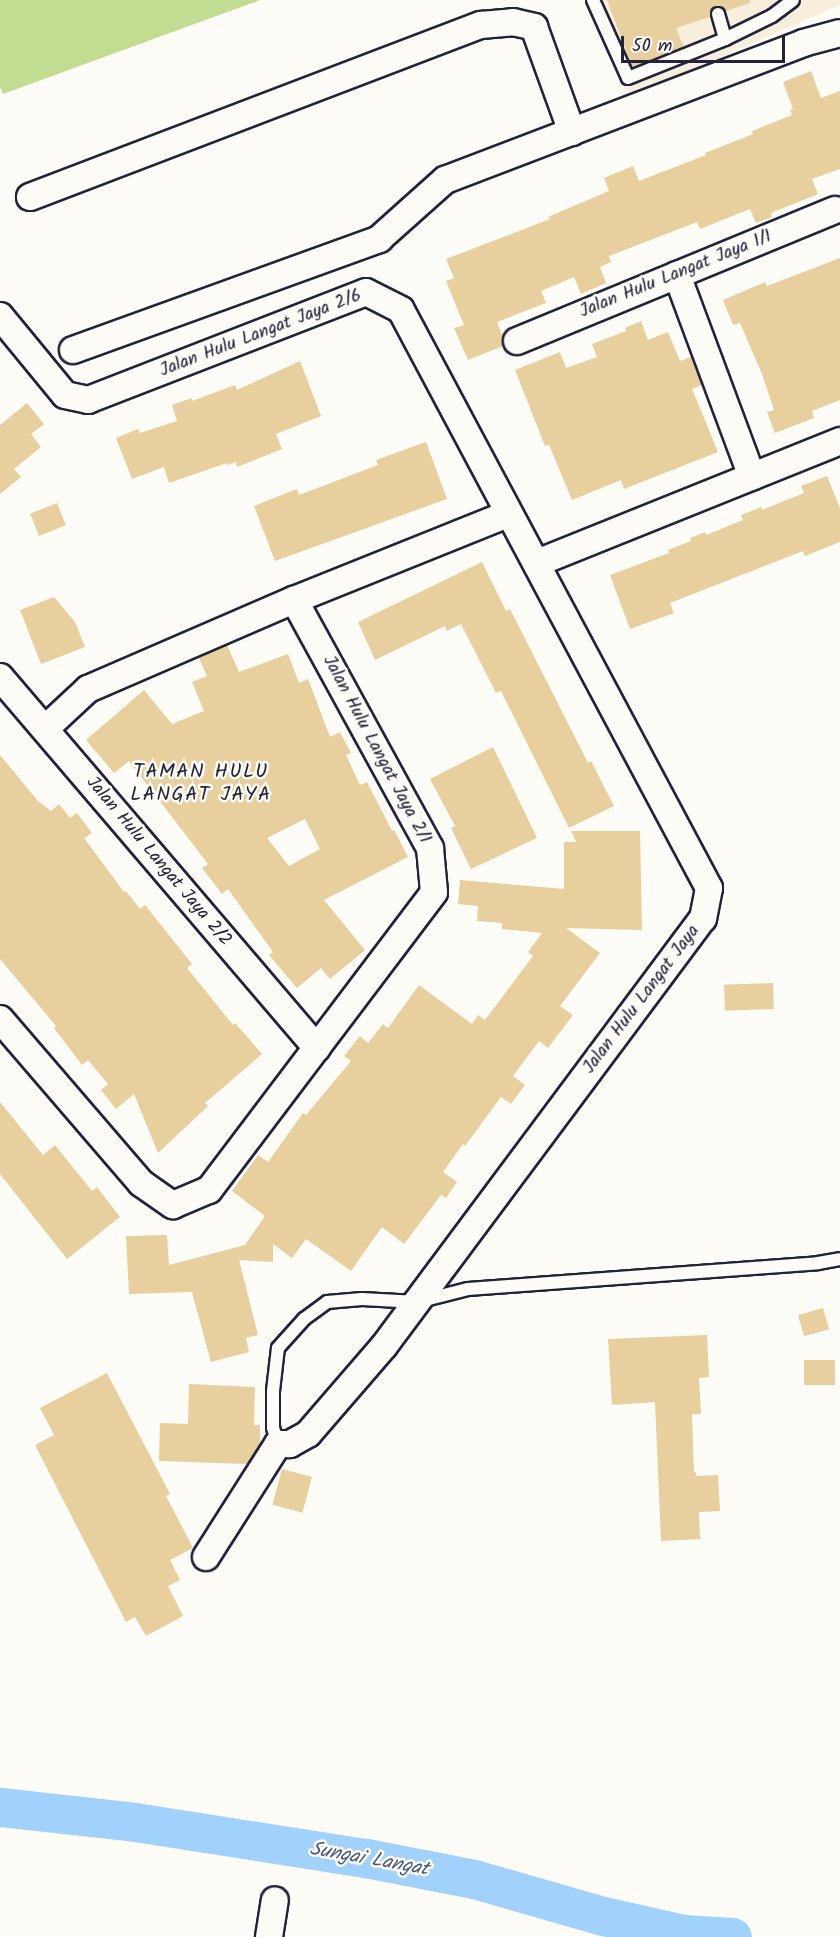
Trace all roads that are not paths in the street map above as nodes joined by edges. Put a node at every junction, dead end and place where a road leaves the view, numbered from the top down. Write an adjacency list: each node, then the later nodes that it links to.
1 (593, 0): 6 (lane)
2 (793, 0): 6 (lane)
3 (718, 14): 6 (lane)
4 (840, 18): 7 (street)
5 (840, 33): 7 (street)
6 (726, 39)
7 (802, 43): 8 (street)
8 (572, 132): 9 (street); 14 (street)
9 (30, 197)
10 (835, 210): 11 (street, Jalan Hulu Langat Jaya 1/1)
11 (677, 275): 13 (street, Jalan Hulu Langat Jaya 1/1); 16 (street)
12 (0, 316): 17 (street, Jalan Hulu Langat Jaya 2/6)
13 (517, 341)
14 (73, 350)
15 (840, 441): 16 (street)
16 (752, 477): 18 (street)
17 (508, 514): 18 (street, Jalan Hulu Langat Jaya); 19 (street)
18 (537, 563): 25 (street, Jalan Hulu Langat Jaya)
19 (294, 600): 21 (street); 23 (street, Jalan Hulu Langat Jaya 2/1)
20 (0, 677): 21 (street, Jalan Hulu Langat Jaya 2/2)
21 (45, 729): 23 (street, Jalan Hulu Langat Jaya 2/2)
22 (0, 1019): 23 (street, Jalan Hulu Langat Jaya 2/1)
23 (317, 1048)
24 (840, 1259): 25 (lane)
25 (417, 1302): 26 (street, Jalan Hulu Langat Jaya); 26 (lane)
26 (278, 1444): 27 (street)
27 (206, 1557)
28 (275, 1900): 29 (street)
29 (269, 1937)

